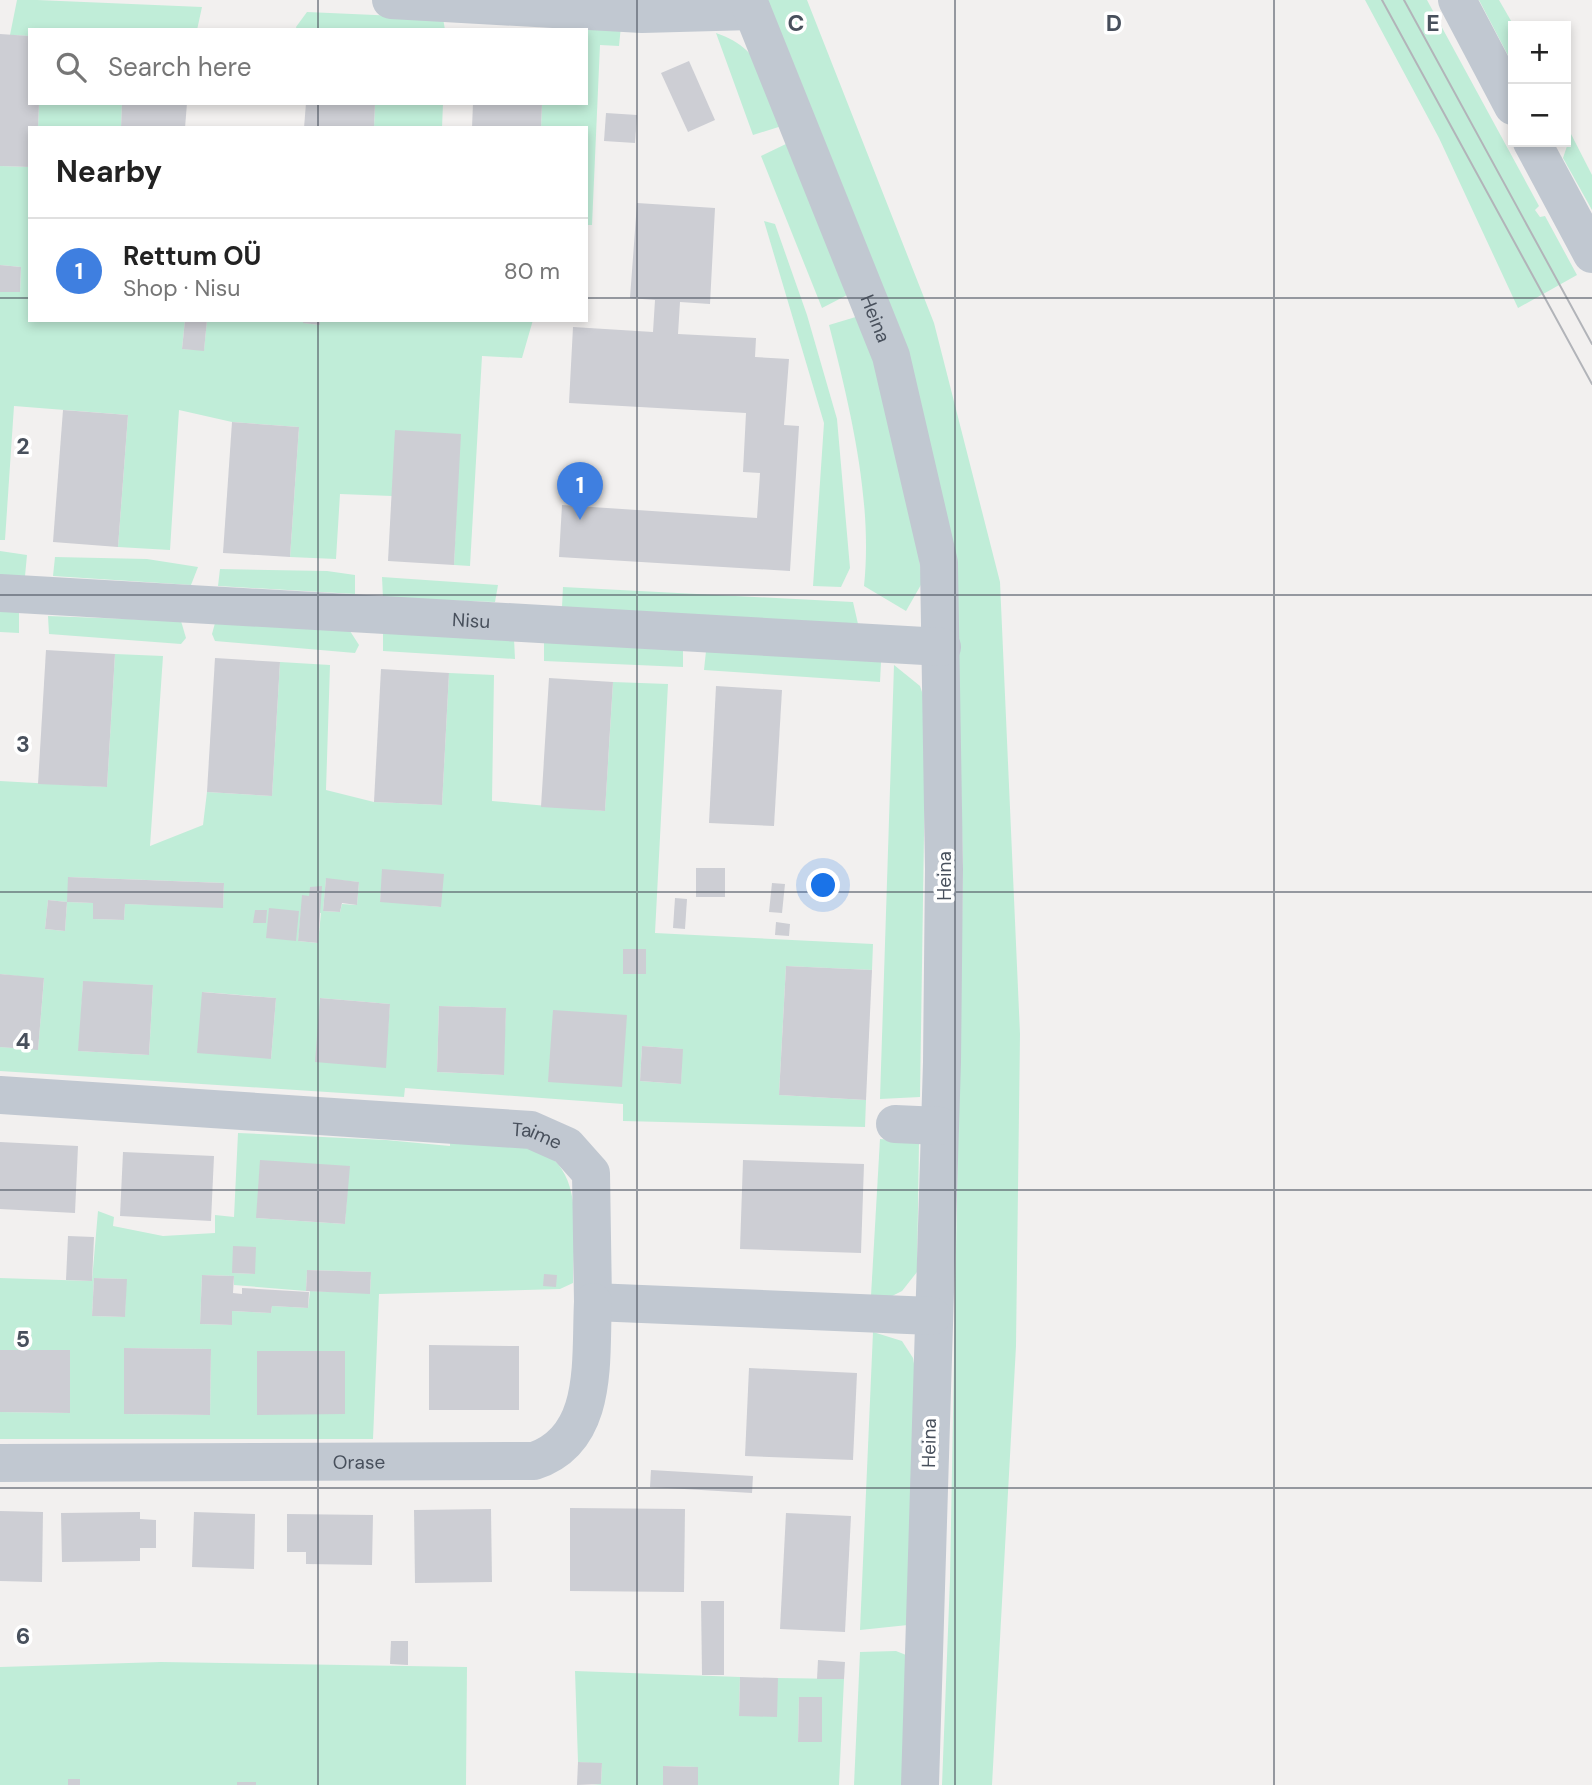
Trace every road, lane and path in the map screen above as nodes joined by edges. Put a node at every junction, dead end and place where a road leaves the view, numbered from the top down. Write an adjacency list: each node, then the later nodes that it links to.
1 (391, 0): 3 (street)
2 (1457, 0): 4 (street)
3 (750, 5): 8 (street, Heina)
4 (1508, 97)
5 (1535, 147): 6 (street)
6 (1592, 254)
7 (0, 593): 8 (street, Nisu)
8 (942, 647): 11 (street, Heina)
9 (0, 1096): 12 (street, Taime)
10 (895, 1124): 11 (street)
11 (940, 1126): 13 (street, Heina)
12 (593, 1302): 13 (street); 14 (street, Orase)
13 (932, 1316): 15 (street, Heina)
14 (0, 1463)
15 (920, 1785)

